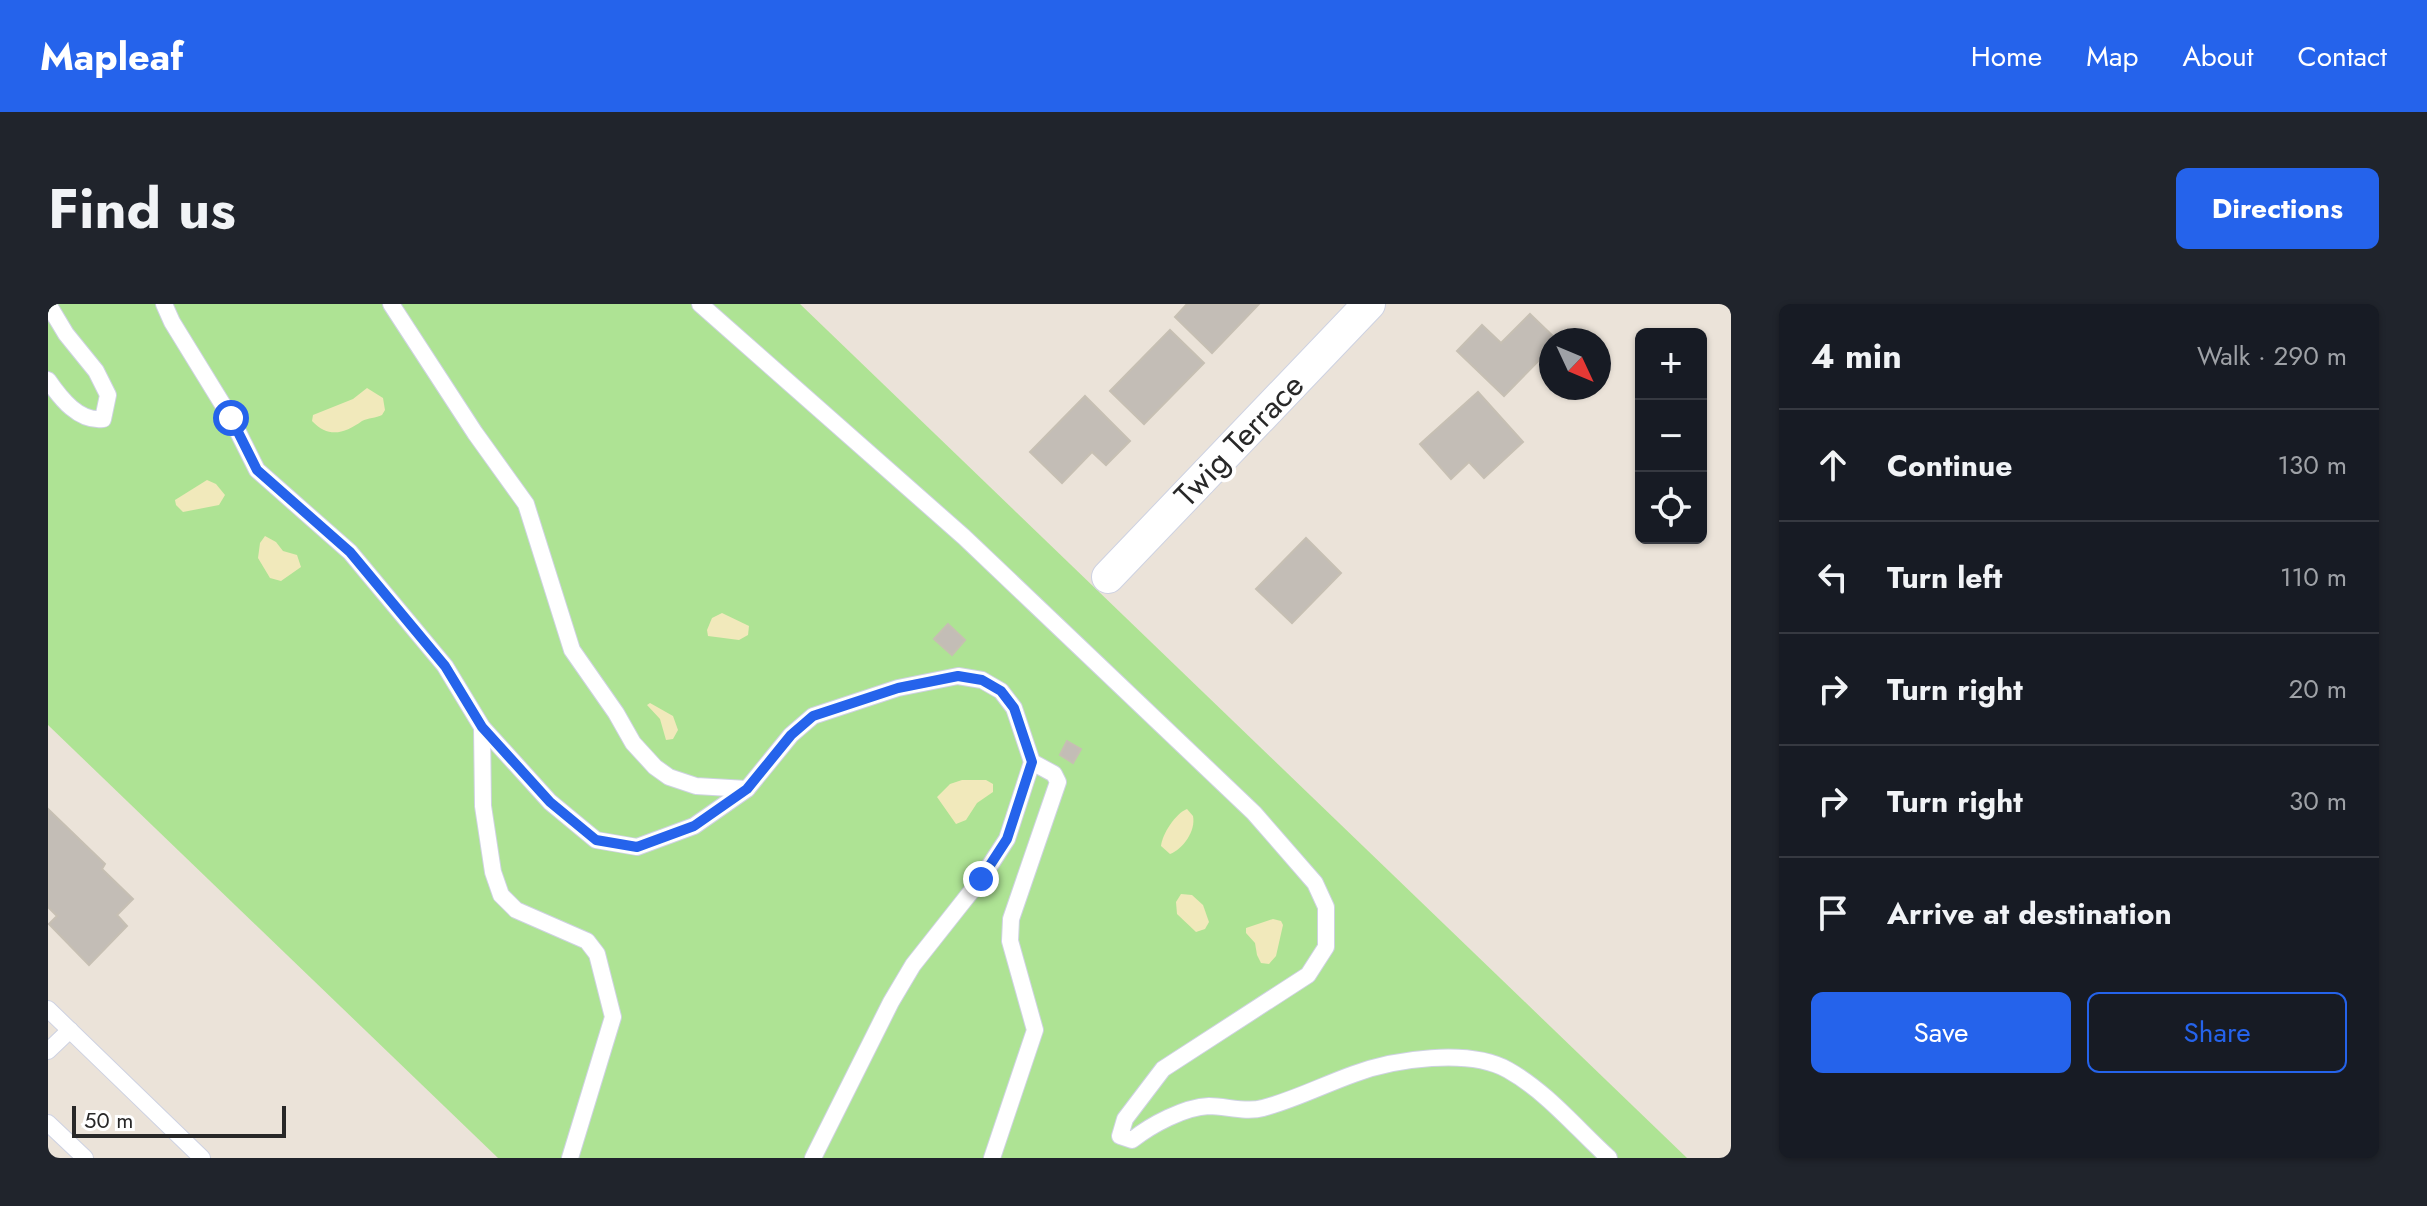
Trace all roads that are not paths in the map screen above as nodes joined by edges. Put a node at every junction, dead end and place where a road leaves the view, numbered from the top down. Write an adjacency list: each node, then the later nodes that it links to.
1 (48, 304): 6 (lane)
2 (164, 304): 8 (lane)
3 (391, 304): 10 (lane)
4 (700, 304): 20 (lane)
5 (1369, 304): 7 (street, Twig Terrace)
6 (48, 380)
7 (1108, 577)
8 (482, 727): 10 (lane); 17 (lane)
9 (1032, 762): 10 (lane); 18 (lane); 19 (lane)
10 (747, 789)
11 (48, 1009): 12 (lane)
12 (70, 1030): 13 (lane); 16 (lane)
13 (48, 1051)
14 (48, 1123): 15 (lane)
15 (85, 1158)
16 (202, 1158)
17 (570, 1158)
18 (813, 1158)
19 (992, 1158)
20 (1609, 1158)

